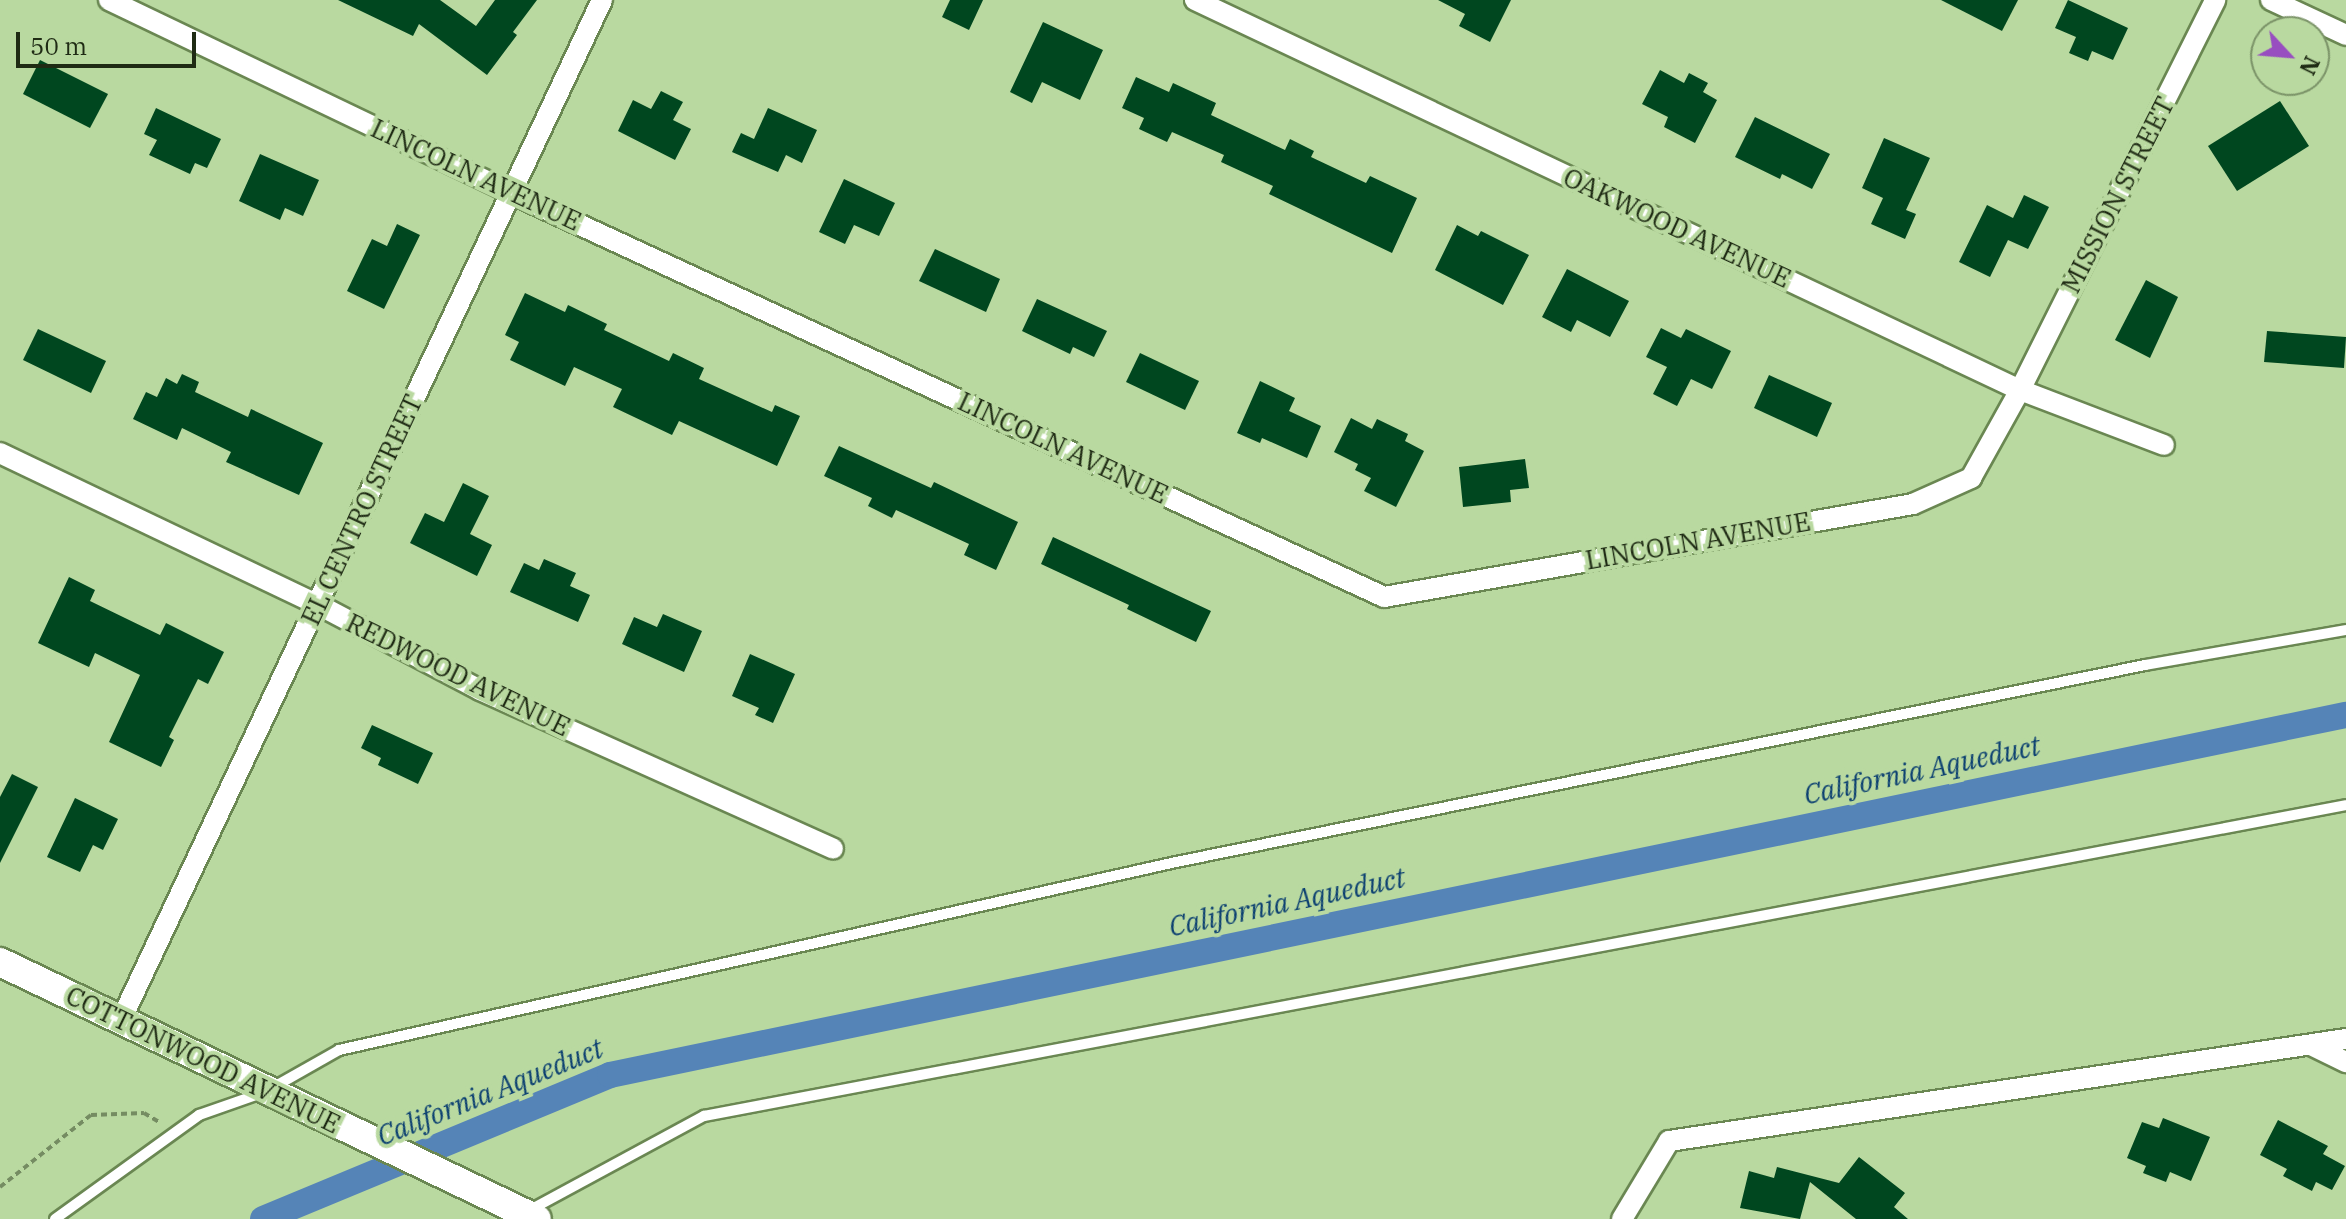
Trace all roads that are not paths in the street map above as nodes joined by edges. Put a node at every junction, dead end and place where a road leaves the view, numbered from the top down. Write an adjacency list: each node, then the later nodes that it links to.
1 (109, 0): 7 (street, LINCOLN AVENUE)
2 (602, 0): 7 (street, EL CENTRO STREET)
3 (1195, 0): 8 (street, OAKWOOD AVENUE)
4 (2215, 0): 8 (street, MISSION STREET)
5 (2271, 0): 6 (street)
6 (2346, 35)
7 (511, 193): 8 (street, LINCOLN AVENUE); 11 (street, EL CENTRO STREET)
8 (2020, 390): 9 (street, OAKWOOD AVENUE)
9 (2164, 445)
10 (0, 453): 11 (street, REDWOOD AVENUE)
11 (317, 604): 14 (street, REDWOOD AVENUE); 16 (street, EL CENTRO STREET)
12 (2346, 630): 20 (lane)
13 (2346, 805): 21 (lane)
14 (833, 849)
15 (0, 962): 16 (street, COTTONWOOD AVENUE)
16 (121, 1020): 20 (street, COTTONWOOD AVENUE)
17 (2346, 1039): 18 (street)
18 (2313, 1046): 19 (street); 23 (street)
19 (2346, 1062)
20 (267, 1091): 21 (street, COTTONWOOD AVENUE); 22 (lane)
21 (521, 1217)
22 (55, 1219)
23 (1623, 1219)

